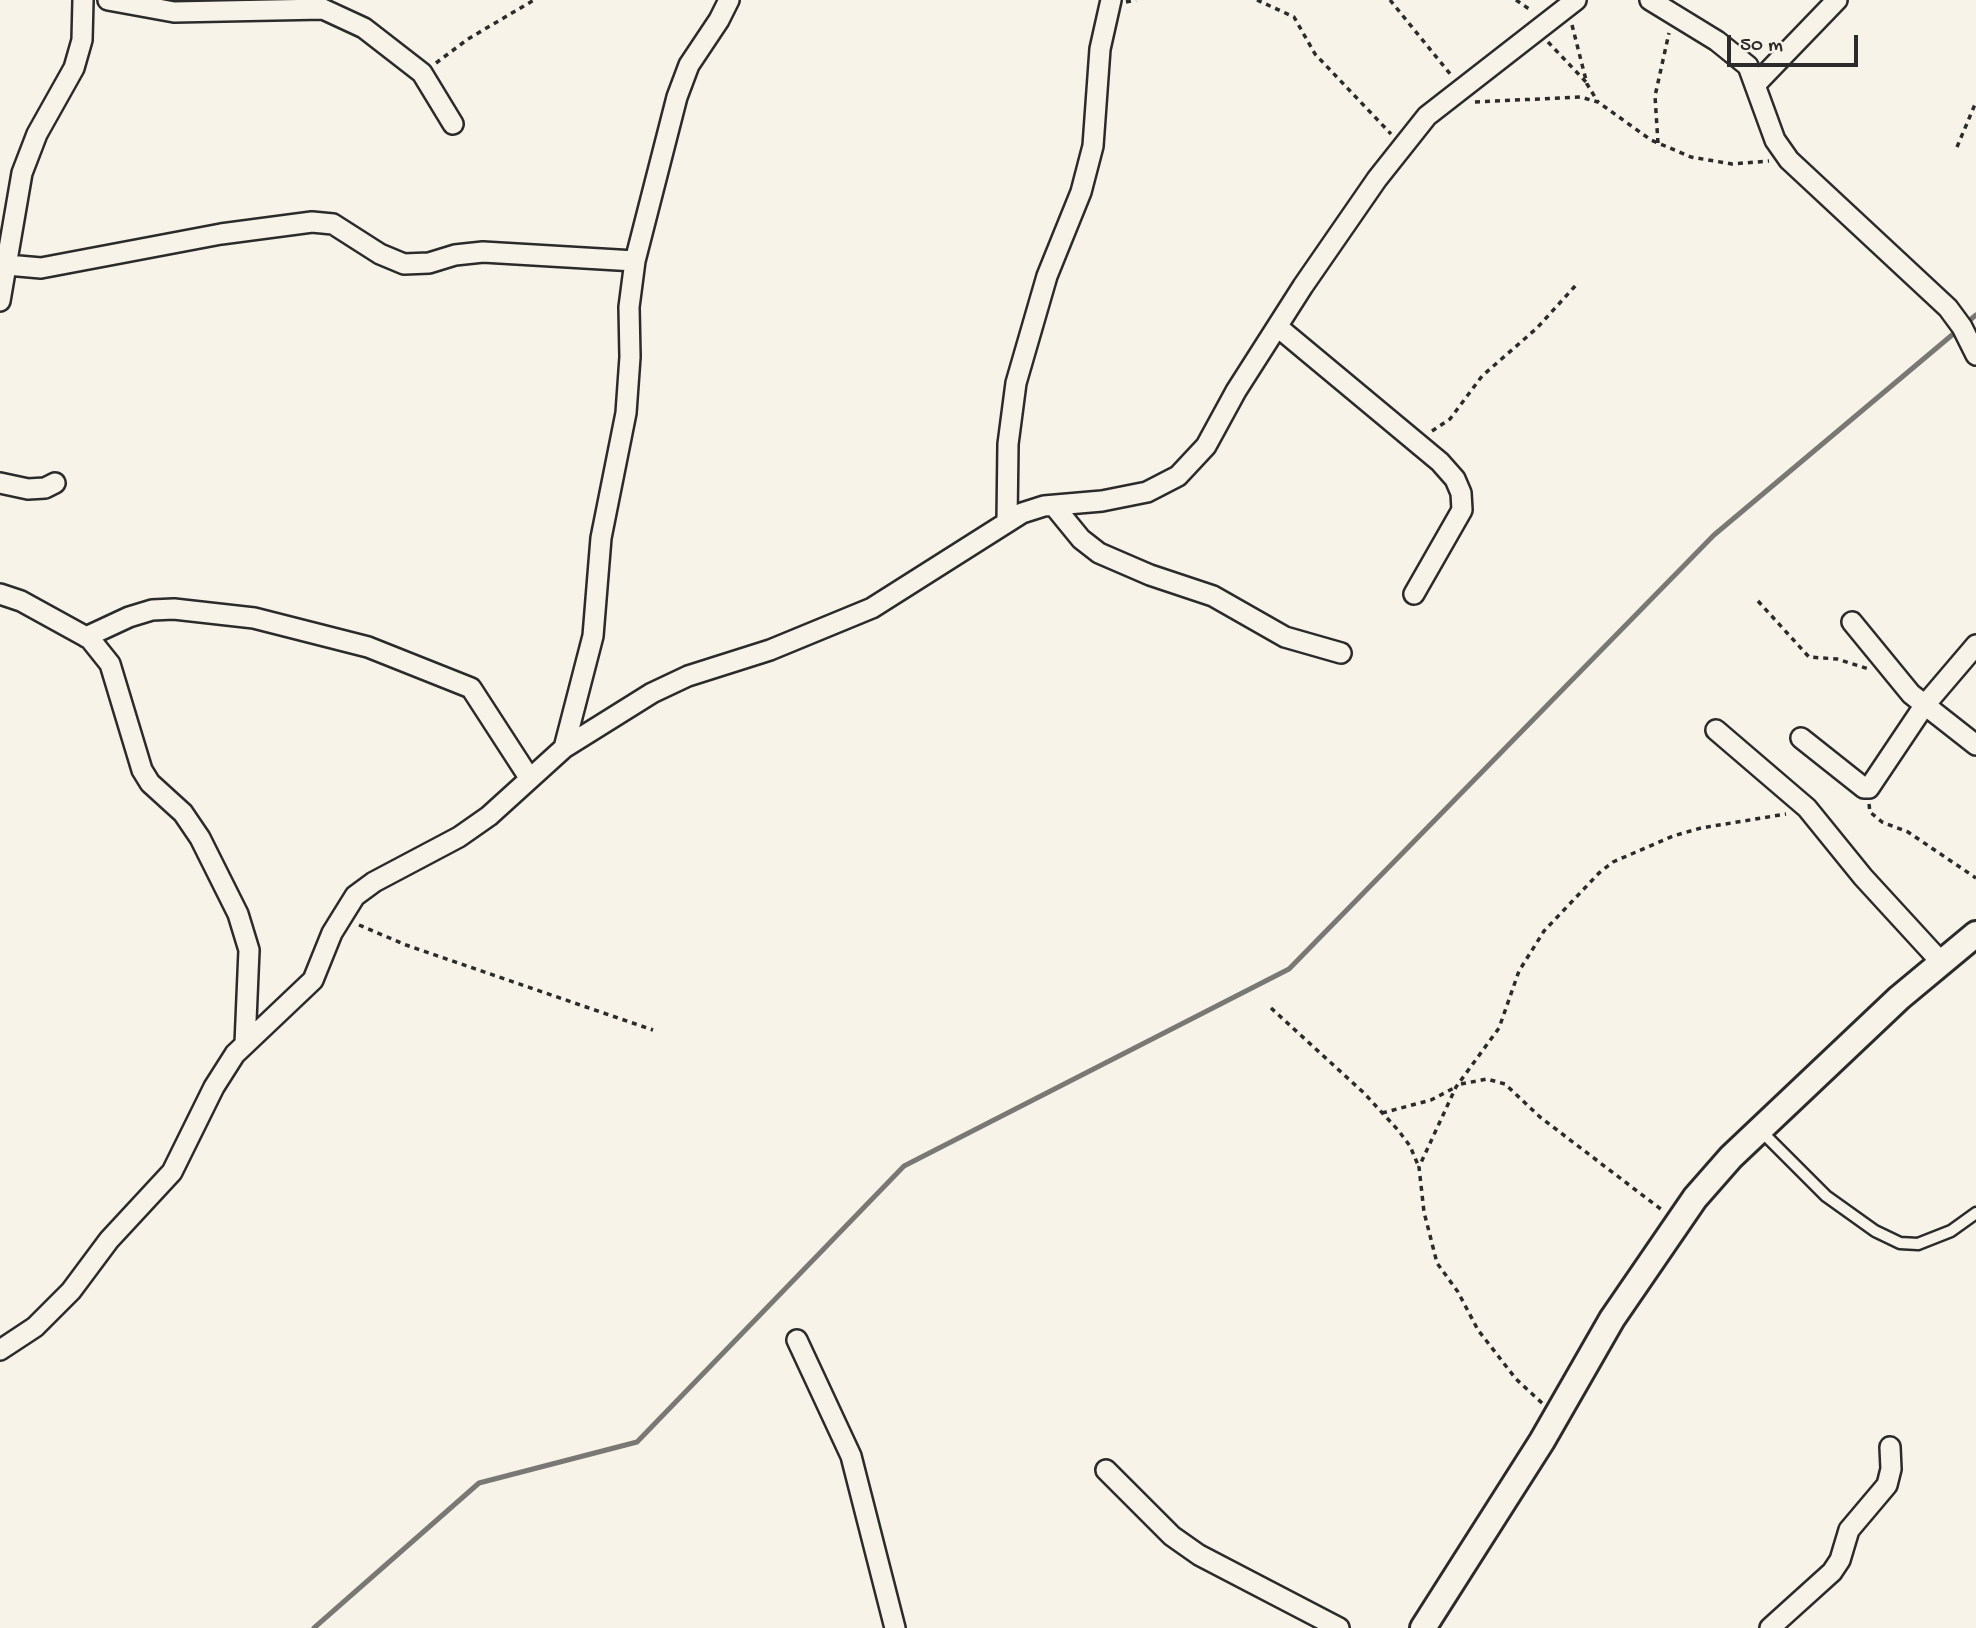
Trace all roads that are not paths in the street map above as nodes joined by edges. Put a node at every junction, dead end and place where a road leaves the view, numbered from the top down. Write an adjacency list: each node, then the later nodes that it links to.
1 (83, 0): 11 (street)
2 (108, 0): 9 (street)
3 (729, 0): 10 (street)
4 (1111, 0): 18 (street)
5 (1650, 0): 8 (street)
6 (1837, 0): 8 (street)
7 (1572, 5): 13 (street)
8 (1757, 83): 14 (street)
9 (453, 124)
10 (635, 261): 11 (street); 29 (street)
11 (7, 264): 12 (street)
12 (0, 301)
13 (1279, 328): 17 (street); 20 (street)
14 (1976, 355)
15 (0, 483): 16 (street)
16 (55, 483)
17 (1054, 506): 18 (street); 24 (street)
18 (1007, 522): 29 (street)
19 (0, 594): 22 (street)
20 (1413, 594)
21 (1852, 622): 25 (street)
22 (86, 637): 30 (street); 33 (street)
23 (1976, 645): 25 (street)
24 (1341, 653)
25 (1924, 706): 27 (street); 28 (street)
26 (1716, 730): 32 (street)
27 (1801, 738)
28 (1976, 745)
29 (564, 748): 30 (street)
30 (530, 779): 33 (street)
31 (1976, 934): 32 (street)
32 (1941, 961): 34 (street)
33 (245, 1044): 37 (street)
34 (1760, 1130): 35 (lane); 42 (street)
35 (1976, 1213)
36 (797, 1340): 40 (street)
37 (0, 1350)
38 (1890, 1447): 43 (street)
39 (1106, 1471): 41 (street)
40 (895, 1628)
41 (1339, 1628)
42 (1423, 1628)
43 (1770, 1628)

